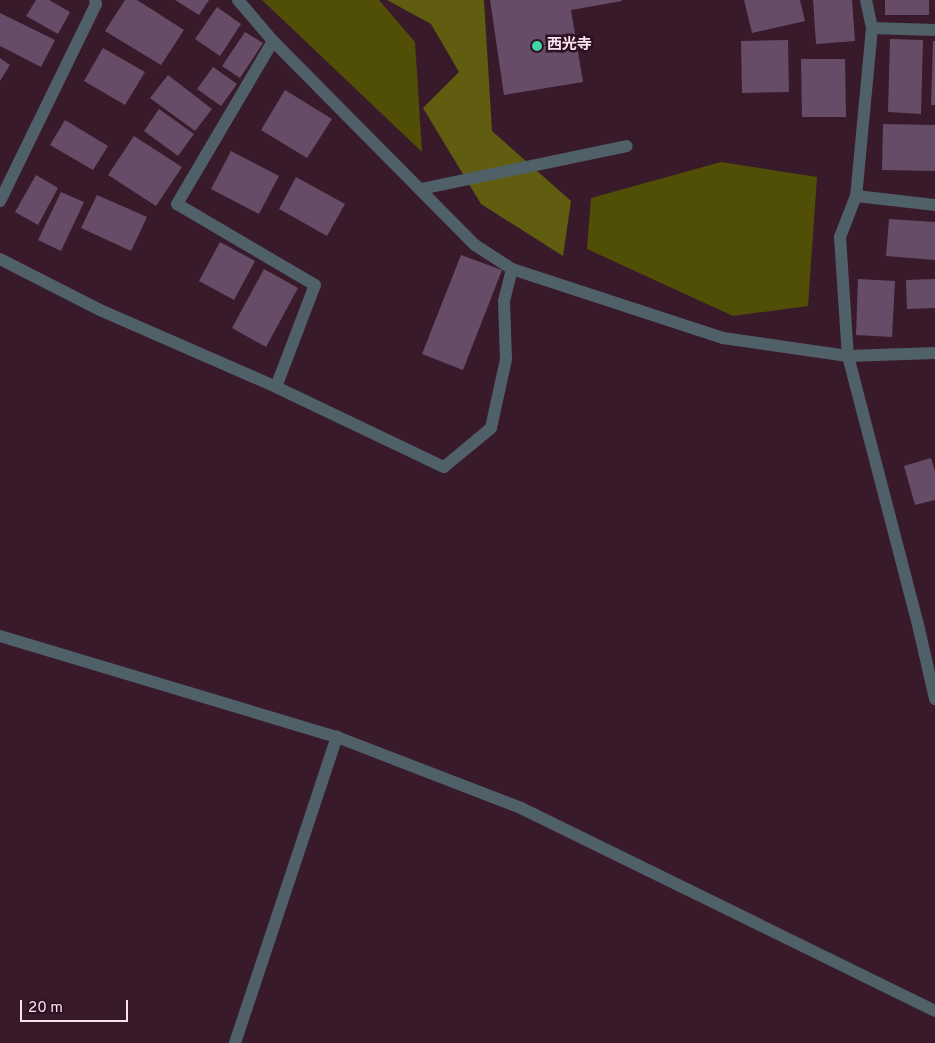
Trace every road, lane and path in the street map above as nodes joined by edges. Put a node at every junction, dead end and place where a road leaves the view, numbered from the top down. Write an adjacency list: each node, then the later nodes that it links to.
1 (95, 0): 10 (street)
2 (238, 0): 6 (street)
3 (866, 0): 4 (street)
4 (872, 28): 5 (street); 9 (street)
5 (935, 30)
6 (273, 42): 8 (street); 16 (street)
7 (627, 146): 8 (street)
8 (421, 189): 13 (street)
9 (856, 196): 11 (street); 15 (street)
10 (0, 201)
11 (935, 205)
12 (0, 259): 16 (street)
13 (512, 269): 15 (street); 16 (street)
14 (935, 353): 15 (street)
15 (848, 356): 18 (street)
16 (276, 387)
17 (0, 636): 19 (street)
18 (935, 699)
19 (337, 737): 20 (street); 21 (street)
20 (935, 1011)
21 (234, 1043)

